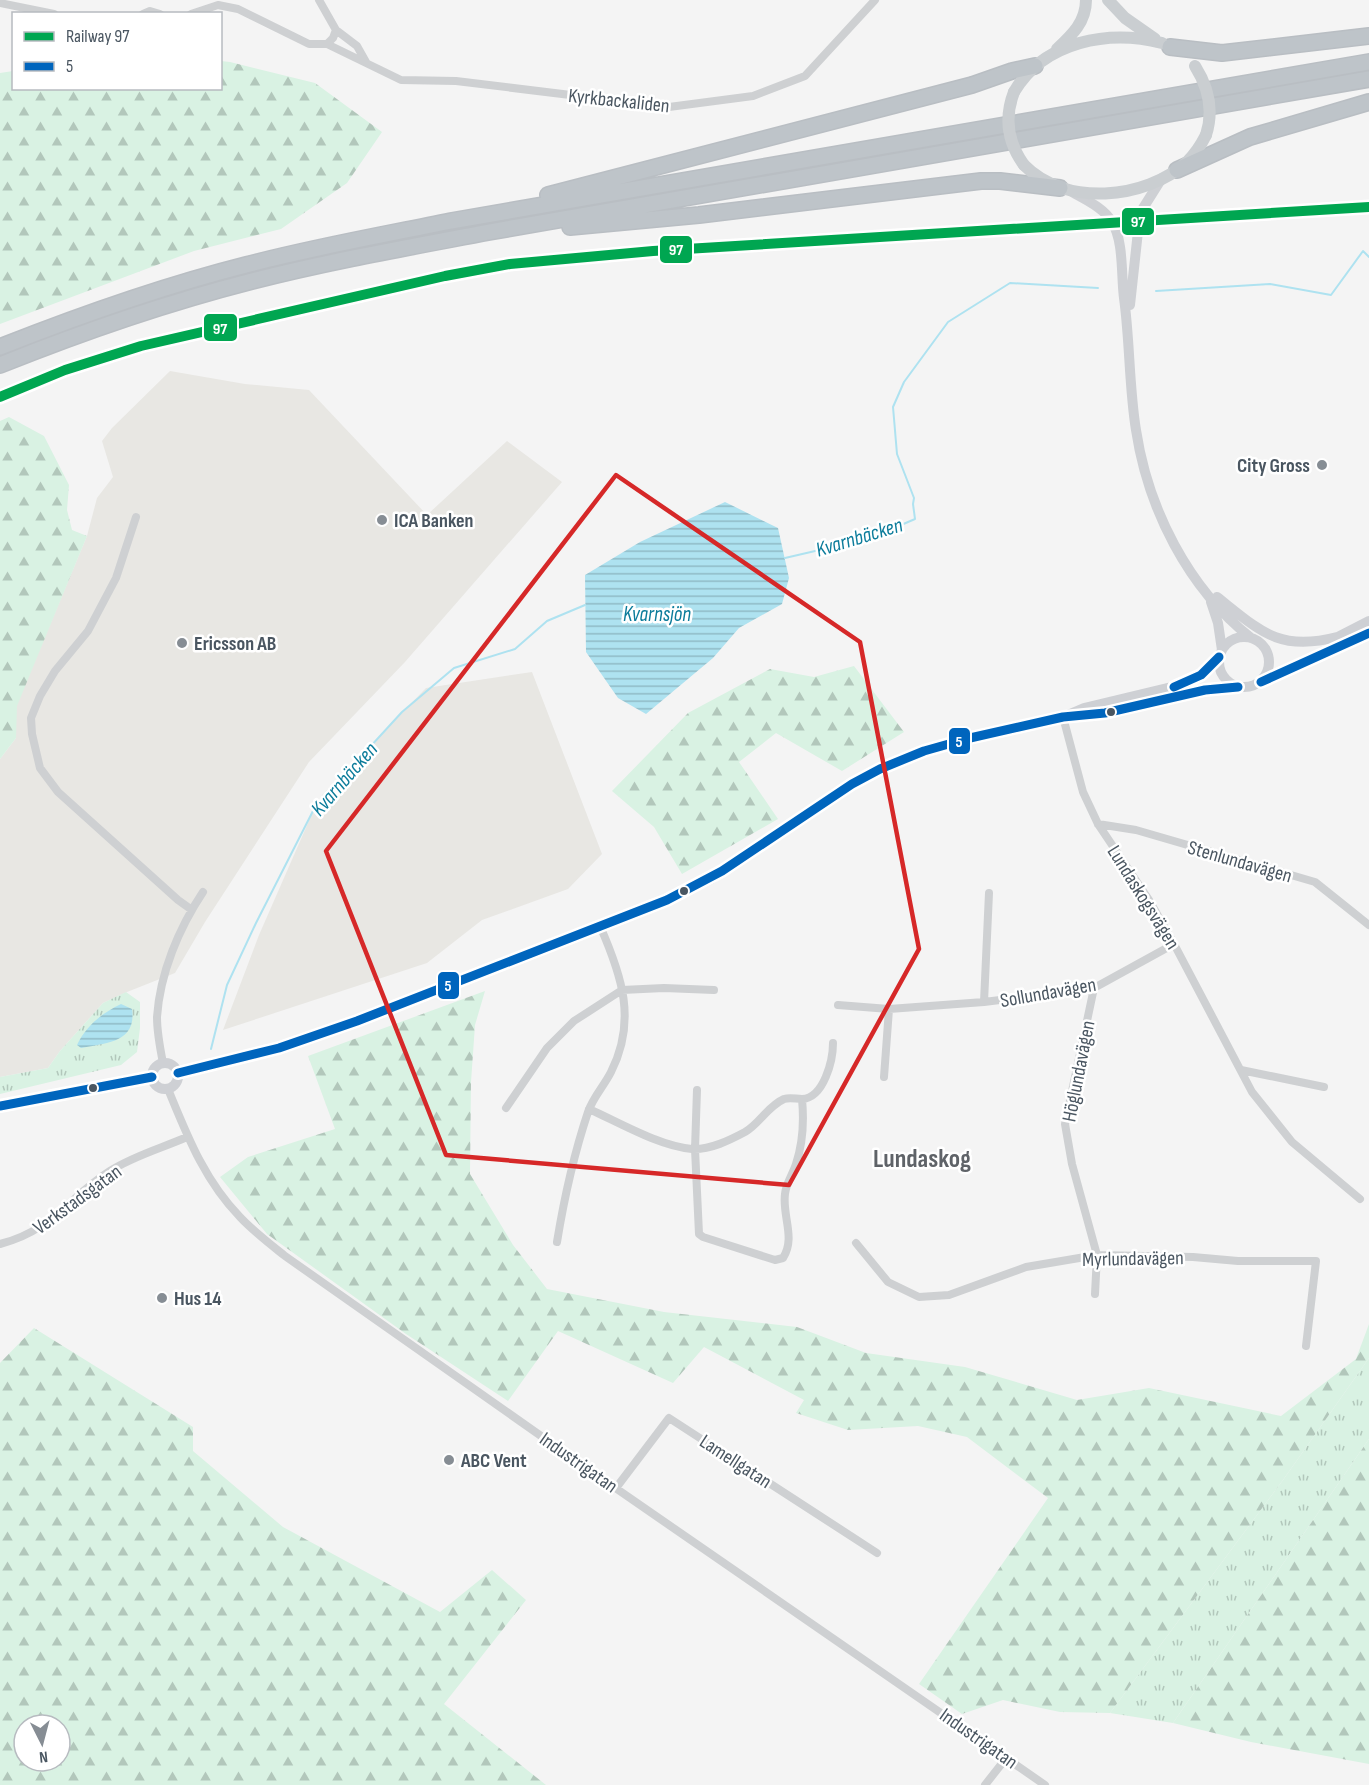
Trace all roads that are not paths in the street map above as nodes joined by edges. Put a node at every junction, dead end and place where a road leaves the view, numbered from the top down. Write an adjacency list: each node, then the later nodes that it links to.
1 (319, 0): 8 (street)
2 (875, 0): 13 (street, Kyrkbackaliden)
3 (1086, 0): 12 (main road)
4 (1108, 0): 11 (main road)
5 (0, 3): 6 (street)
6 (44, 12)
7 (197, 12): 10 (street, Kyrkbackaliden)
8 (336, 30): 10 (street); 13 (street)
9 (1369, 36): 11 (highway)
10 (327, 44): 13 (street, Kyrkbackaliden)
11 (1166, 45): 12 (main road); 18 (main road, bridge)
12 (1051, 55): 15 (main road)
13 (366, 62)
14 (1369, 62): 21 (highway)
15 (1035, 66): 20 (main road, bridge); 21 (highway)
16 (1369, 79): 22 (highway)
17 (1369, 102): 18 (highway)
18 (1177, 170): 19 (main road)
19 (1162, 178): 20 (main road); 23 (street)
20 (1064, 189): 22 (highway); 23 (street)
21 (452, 221): 24 (highway)
22 (489, 232): 25 (highway)
23 (1128, 323): 27 (street)
24 (0, 347)
25 (0, 365)
26 (136, 517): 41 (street)
27 (1200, 583): 28 (street); 31 (street)
28 (1210, 599): 32 (street); 34 (street)
29 (1369, 621): 31 (street)
30 (1369, 633): 35 (street)
31 (1337, 637): 33 (street)
32 (1251, 638): 33 (street); 34 (street)
33 (1262, 644): 35 (street)
34 (1221, 653): 36 (street); 37 (street)
35 (1261, 682): 36 (street)
36 (1238, 687): 37 (street)
37 (1063, 717): 38 (street, Lundaskogsvägen); 43 (street)
38 (1098, 824): 42 (street, Stenlundavägen); 44 (street, Lundaskogsvägen)
39 (203, 892): 41 (street)
40 (989, 893): 48 (street, Sollundavägen)
41 (192, 910): 52 (street)
42 (1369, 925)
43 (600, 926): 46 (street); 54 (street)
44 (1174, 944): 45 (street, Sollundavägen); 53 (street, Lundaskogsvägen)
45 (1094, 988): 48 (street, Sollundavägen); 70 (street, Höglundavägen)
46 (622, 990): 47 (street); 62 (street); 63 (street)
47 (714, 990)
48 (984, 1002): 50 (street, Sollundavägen)
49 (838, 1005): 50 (street, Sollundavägen)
50 (889, 1009): 56 (street)
51 (833, 1043): 60 (street)
52 (163, 1063): 54 (street); 55 (street)
53 (1241, 1070): 57 (street); 66 (street, Lundaskogsvägen)
54 (178, 1073): 58 (street)
55 (152, 1077): 58 (street); 61 (street)
56 (884, 1077)
57 (1324, 1087)
58 (168, 1089): 64 (street, Industrigatan)
59 (697, 1090): 65 (street)
60 (802, 1099): 65 (street); 65 (street)
61 (0, 1106)
62 (506, 1108)
63 (589, 1109): 65 (street); 67 (street)
64 (187, 1137): 69 (street, Verkstadsgatan); 73 (street, Industrigatan)
65 (695, 1149)
66 (1360, 1199)
67 (556, 1242)
68 (856, 1243): 70 (street, Myrlundavägen)
69 (0, 1244)
70 (1097, 1255): 71 (street, Höglundavägen); 72 (street, Myrlundavägen)
71 (1095, 1294)
72 (1306, 1346)
73 (616, 1488): 74 (street, Lamellgatan); 75 (street, Industrigatan)
74 (877, 1553)
75 (1007, 1757): 76 (street); 77 (street, Industrigatan)
76 (985, 1785)
77 (1045, 1785)

